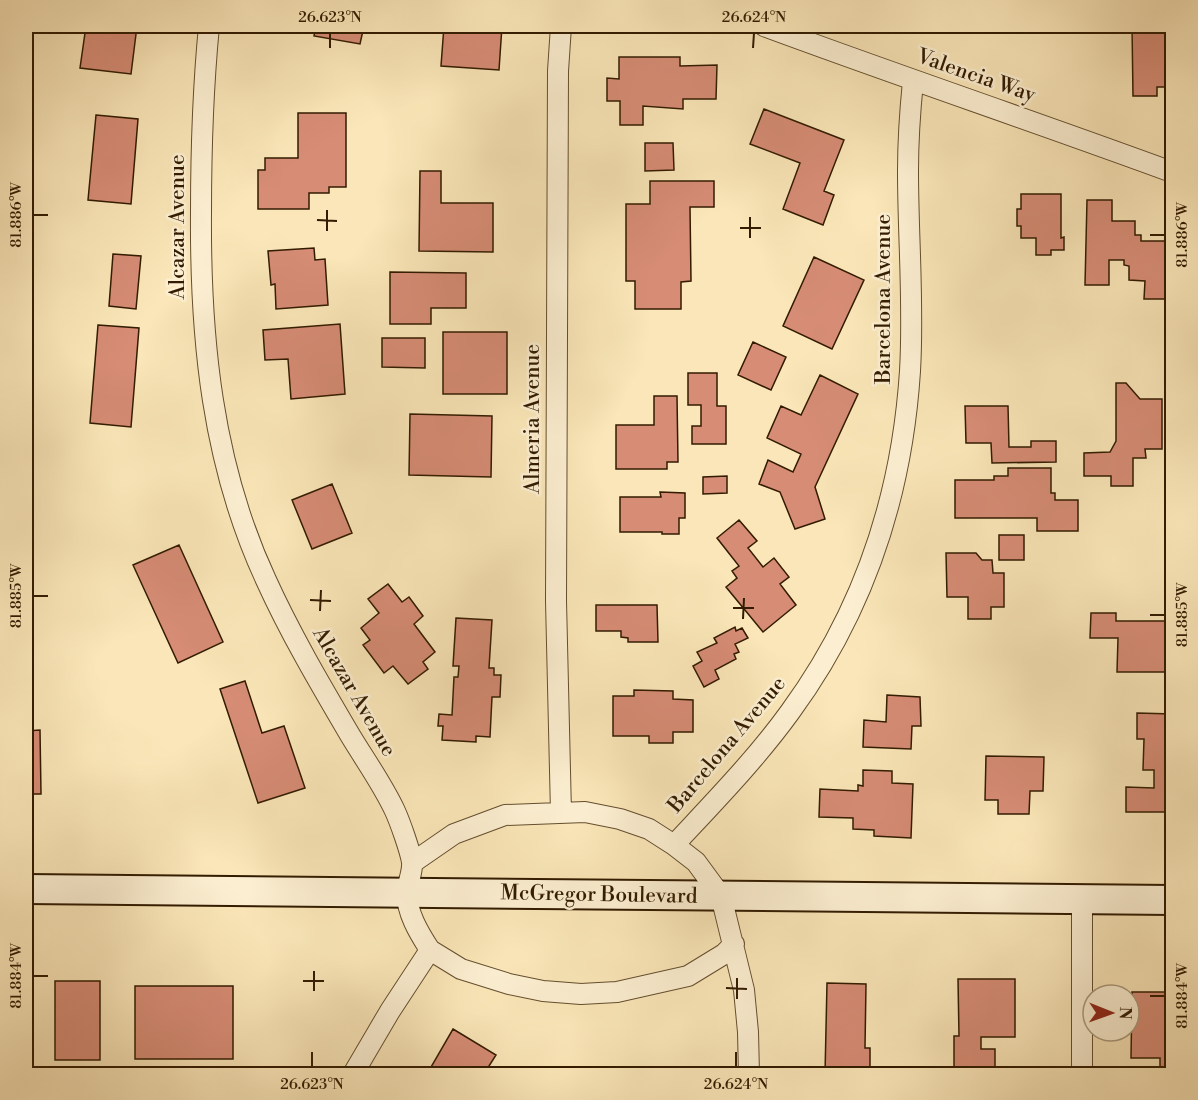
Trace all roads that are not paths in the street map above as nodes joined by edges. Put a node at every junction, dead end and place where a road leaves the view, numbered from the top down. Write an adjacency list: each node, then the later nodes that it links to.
1 (209, 26): 8 (street, Alcazar Avenue)
2 (561, 26): 6 (street, Almeria Avenue)
3 (764, 26): 4 (street, Valencia Way)
4 (913, 81): 5 (street, Valencia Way); 7 (street, Barcelona Avenue)
5 (1173, 172)
6 (561, 813): 7 (street); 8 (street)
7 (674, 845): 11 (street, Barcelona Avenue)
8 (412, 863): 10 (street, Alcazar Avenue)
9 (26, 889): 10 (main road, McGregor Boulevard)
10 (407, 893): 11 (main road, McGregor Boulevard); 15 (street, Alcazar Avenue)
11 (721, 896): 12 (main road, McGregor Boulevard); 14 (street, Barcelona Avenue)
12 (1082, 898): 13 (main road, McGregor Boulevard); 18 (street)
13 (1173, 900)
14 (734, 944): 15 (street); 17 (street, Barcelona Avenue)
15 (430, 950): 16 (street)
16 (353, 1074)
17 (749, 1074)
18 (1082, 1074)

